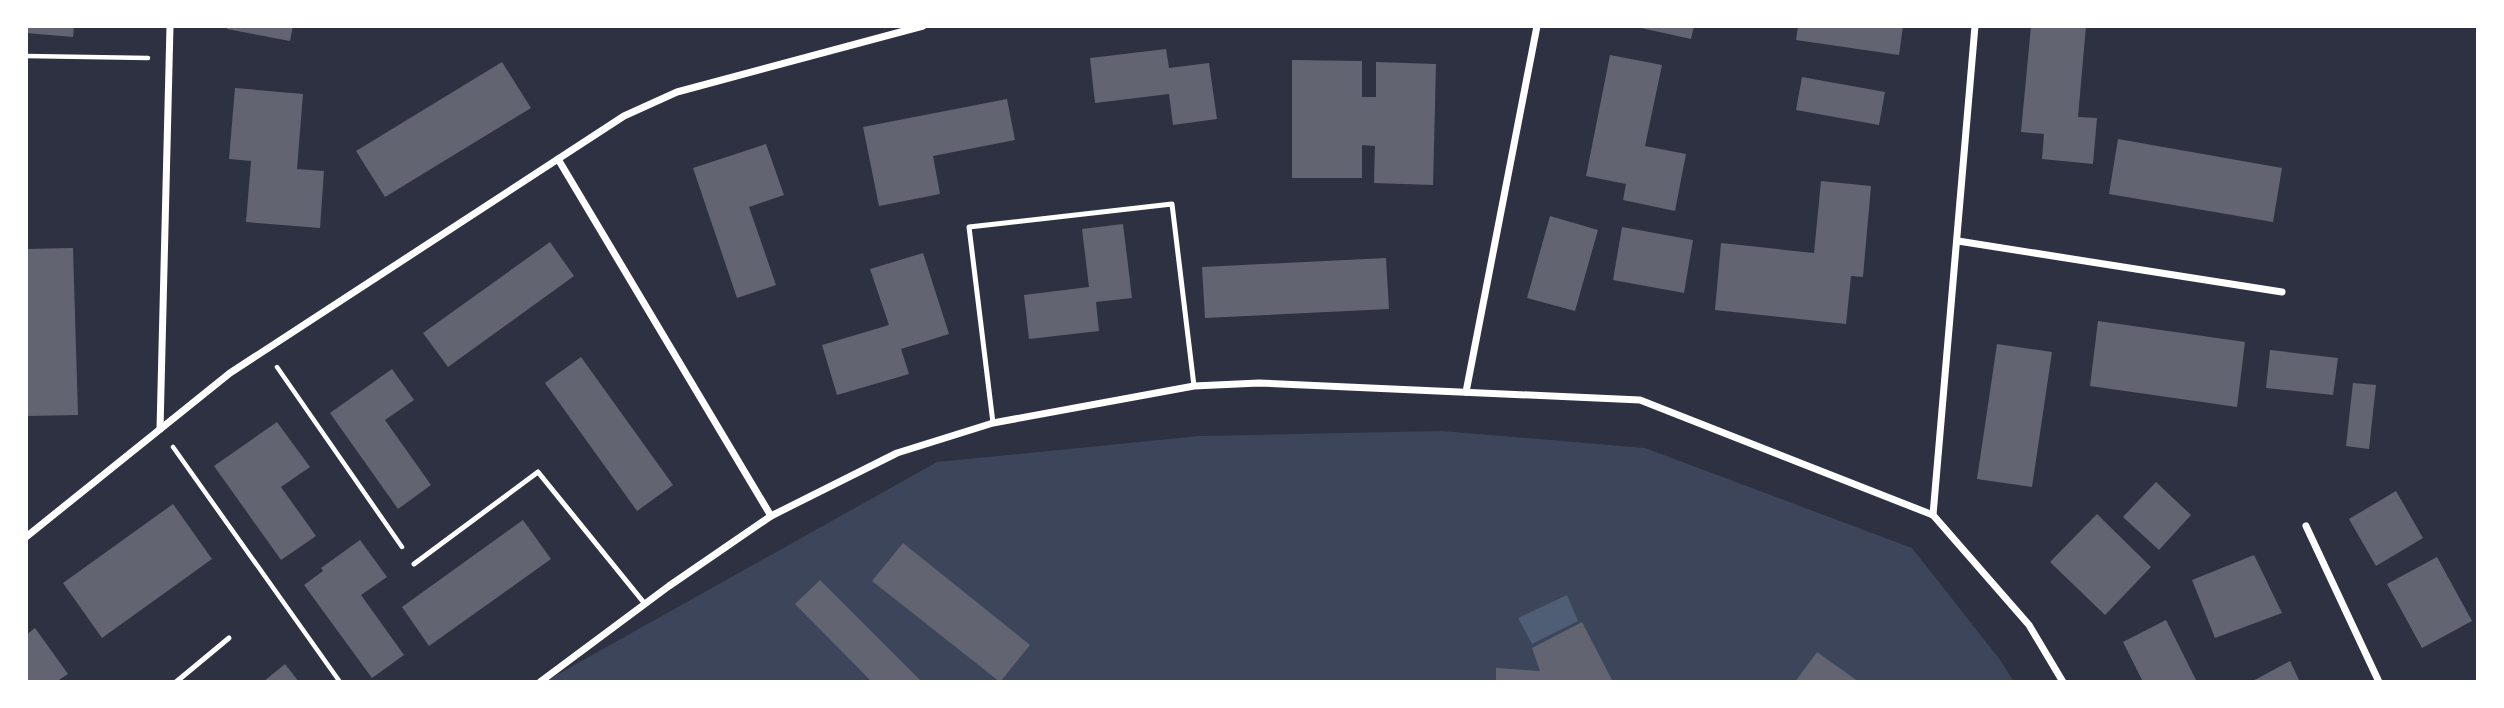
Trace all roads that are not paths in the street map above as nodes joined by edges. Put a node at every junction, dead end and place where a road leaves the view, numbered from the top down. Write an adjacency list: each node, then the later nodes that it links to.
1 (170, 26): 11 (street)
2 (923, 26): 5 (street)
3 (1537, 26): 9 (street)
4 (1975, 26): 6 (street)
5 (558, 159): 11 (street); 13 (street)
6 (1958, 241): 7 (street); 12 (street)
7 (2282, 292)
8 (1194, 386): 9 (street); 10 (street); 10 (lane)
9 (1466, 392): 12 (street)
10 (993, 423): 13 (street)
11 (160, 429): 15 (street)
12 (1933, 515): 21 (street)
13 (771, 516): 17 (street)
14 (2305, 526): 22 (street)
15 (26, 537)
16 (414, 564): 17 (lane)
17 (645, 604): 20 (street)
18 (229, 638): 19 (lane)
19 (176, 682)
20 (540, 682)
21 (2063, 682)
22 (2379, 682)

